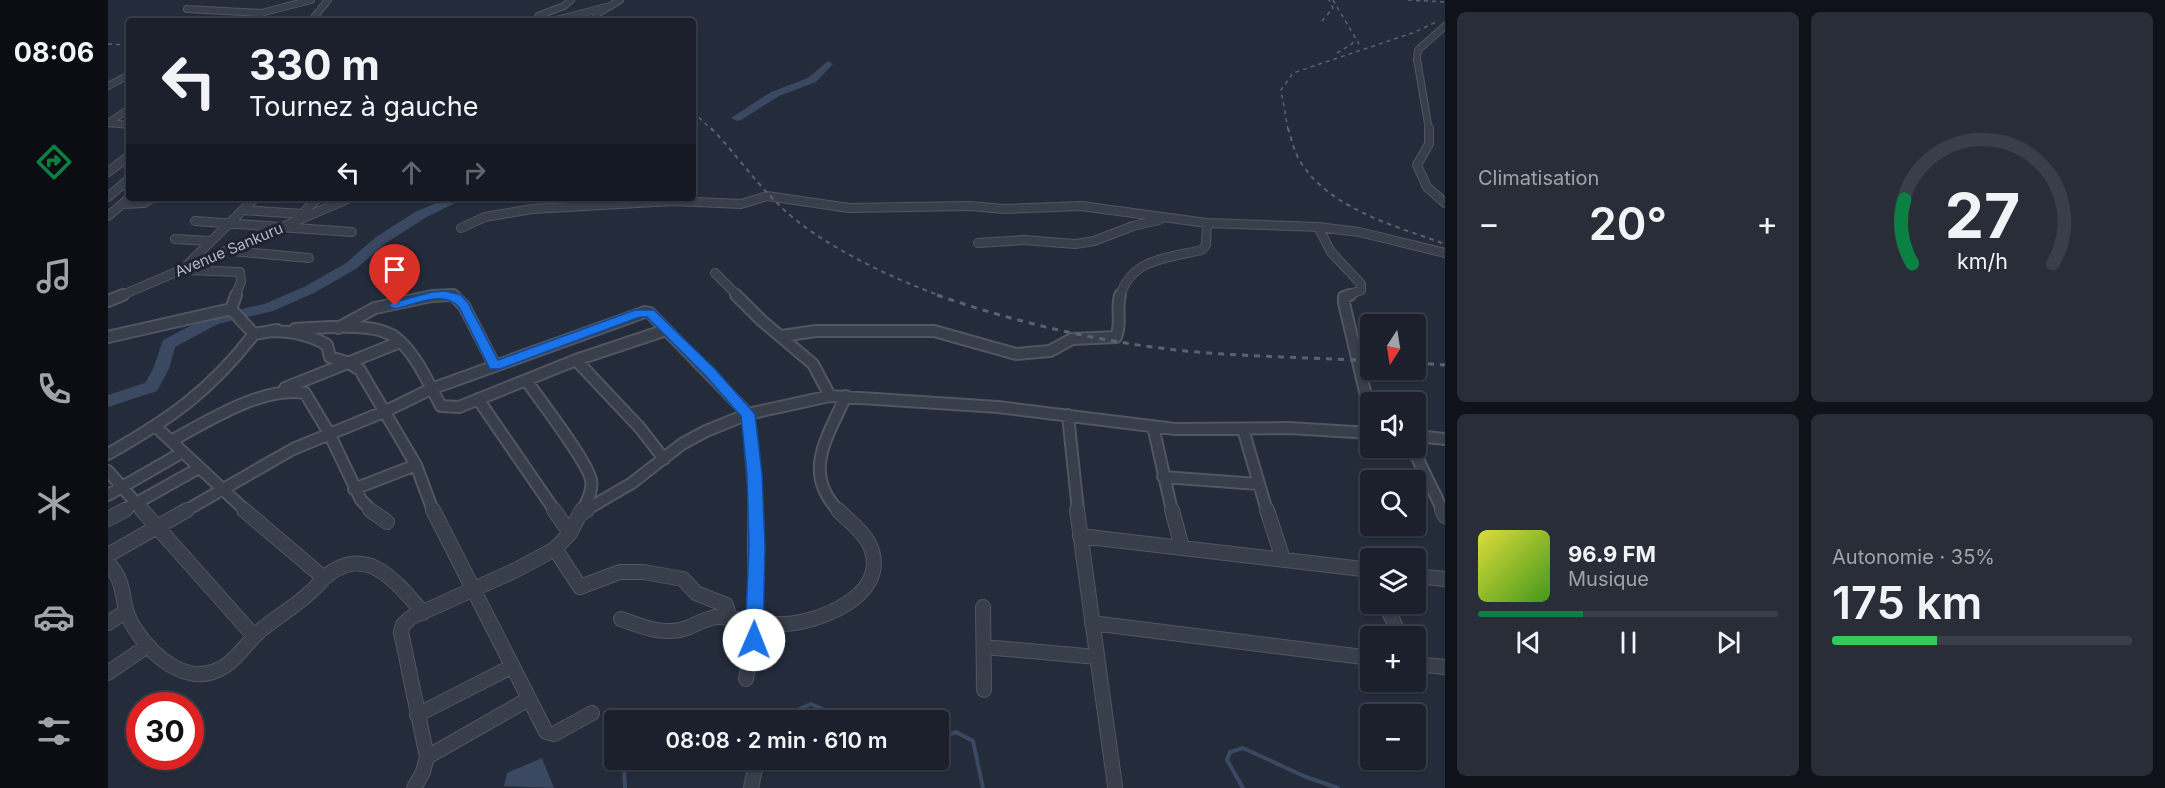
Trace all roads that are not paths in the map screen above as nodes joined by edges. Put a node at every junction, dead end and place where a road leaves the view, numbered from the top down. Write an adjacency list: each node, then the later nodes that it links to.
1 (311, 0): 6 (street)
2 (328, 0): 7 (street)
3 (571, 0): 8 (street)
4 (620, 0): 5 (street)
5 (606, 8): 9 (street); 10 (street)
6 (187, 9)
7 (313, 18)
8 (538, 18)
9 (564, 18)
10 (596, 18)
11 (1445, 26): 26 (street)
12 (126, 77): 13 (street)
13 (108, 86)
14 (126, 111): 15 (street)
15 (108, 123): 16 (street)
16 (126, 125)
17 (126, 158): 18 (street)
18 (108, 172)
19 (126, 181): 20 (street)
20 (108, 196)
21 (126, 201): 22 (street); 29 (street)
22 (146, 201)
23 (252, 201): 27 (street)
24 (315, 201): 28 (street)
25 (343, 201): 32 (street, Avenue Sankuru)
26 (1445, 202)
27 (243, 210): 28 (street); 34 (street)
28 (302, 214): 32 (street)
29 (108, 216)
30 (1168, 219): 33 (street); 37 (street); 41 (street)
31 (195, 221): 34 (street)
32 (293, 223): 36 (street, Avenue Sankuru)
33 (1207, 223): 35 (street); 53 (street)
34 (229, 224): 36 (street); 40 (street)
35 (1318, 227): 43 (street); 61 (street)
36 (281, 228): 38 (street); 42 (street, Avenue Sankuru)
37 (461, 228)
38 (352, 232)
39 (175, 238): 40 (street)
40 (210, 241): 45 (street)
41 (978, 243)
42 (228, 251): 44 (street); 45 (street, Avenue Sankuru)
43 (1445, 253)
44 (309, 258)
45 (181, 270): 47 (street, Avenue Sankuru); 48 (street)
46 (715, 273): 53 (street)
47 (108, 302)
48 (231, 309): 52 (street); 54 (street)
49 (338, 329): 51 (street); 55 (street); 58 (street)
50 (666, 330): 56 (street); 58 (street); 67 (street)
51 (270, 331): 52 (street); 57 (street)
52 (254, 334): 69 (street)
53 (781, 336): 62 (street)
54 (108, 337)
55 (400, 342): 57 (street); 60 (street)
56 (576, 360): 59 (street); 80 (street)
57 (350, 363): 64 (street); 66 (street)
58 (495, 366): 60 (street)
59 (525, 380): 65 (street); 91 (street)
60 (431, 389): 65 (street); 66 (street)
61 (1365, 392)
62 (830, 396): 63 (street); 67 (street)
63 (846, 396): 68 (street); 114 (street)
64 (263, 398): 73 (street); 76 (street)
65 (478, 399): 96 (street)
66 (386, 411): 73 (street); 81 (street)
67 (748, 414): 80 (street); 114 (street)
68 (1068, 415): 70 (street); 97 (street)
69 (155, 426): 76 (street); 78 (street)
70 (1154, 426): 71 (street); 84 (street)
71 (1243, 429): 72 (street); 85 (street)
72 (1360, 431)
73 (329, 433): 87 (street); 88 (street)
74 (1426, 437): 75 (street)
75 (1445, 439)
76 (171, 441): 77 (street)
77 (183, 452): 82 (street); 86 (street)
78 (108, 454)
79 (1417, 458): 92 (street)
80 (664, 459): 91 (street)
81 (416, 465): 87 (street); 107 (street)
82 (199, 468): 88 (street); 90 (street)
83 (108, 471): 86 (street)
84 (1163, 477): 85 (street); 98 (street)
85 (1258, 484): 101 (street)
86 (123, 487): 89 (street); 90 (street)
87 (354, 489): 94 (street)
88 (221, 490): 95 (street); 105 (street)
89 (108, 495)
90 (136, 502): 93 (street); 95 (street)
91 (579, 515): 96 (street)
92 (1445, 516)
93 (108, 519)
94 (387, 522)
95 (158, 525): 100 (street); 116 (street)
96 (570, 533): 99 (street)
97 (1080, 537): 98 (street); 115 (street)
98 (1182, 547): 101 (street)
99 (555, 549): 107 (street); 111 (street)
100 (108, 555)
101 (1283, 559): 103 (street)
102 (108, 563): 109 (street)
103 (1360, 569)
104 (1426, 577): 106 (street)
105 (324, 578): 110 (street); 116 (street)
106 (1445, 579)
107 (472, 590): 110 (street); 122 (street)
108 (983, 607): 118 (street)
109 (125, 612): 113 (street); 117 (street)
110 (423, 613): 129 (street)
111 (730, 618): 112 (street); 114 (street)
112 (621, 619)
113 (108, 623)
114 (755, 623): 125 (street)
115 (1092, 623): 119 (street); 120 (street)
116 (254, 636): 117 (street)
117 (147, 646): 124 (street)
118 (984, 646): 119 (street); 126 (street)
119 (1097, 657): 132 (street)
120 (1360, 657)
121 (1426, 665): 123 (street)
122 (511, 667): 127 (street); 129 (street)
123 (1445, 667)
124 (108, 673)
125 (746, 679)
126 (984, 690)
127 (527, 700): 128 (street); 130 (street)
128 (592, 713)
129 (417, 715): 130 (street)
130 (427, 757): 133 (street)
131 (755, 770): 134 (street)
132 (1115, 786)
133 (414, 788)
134 (751, 788)

